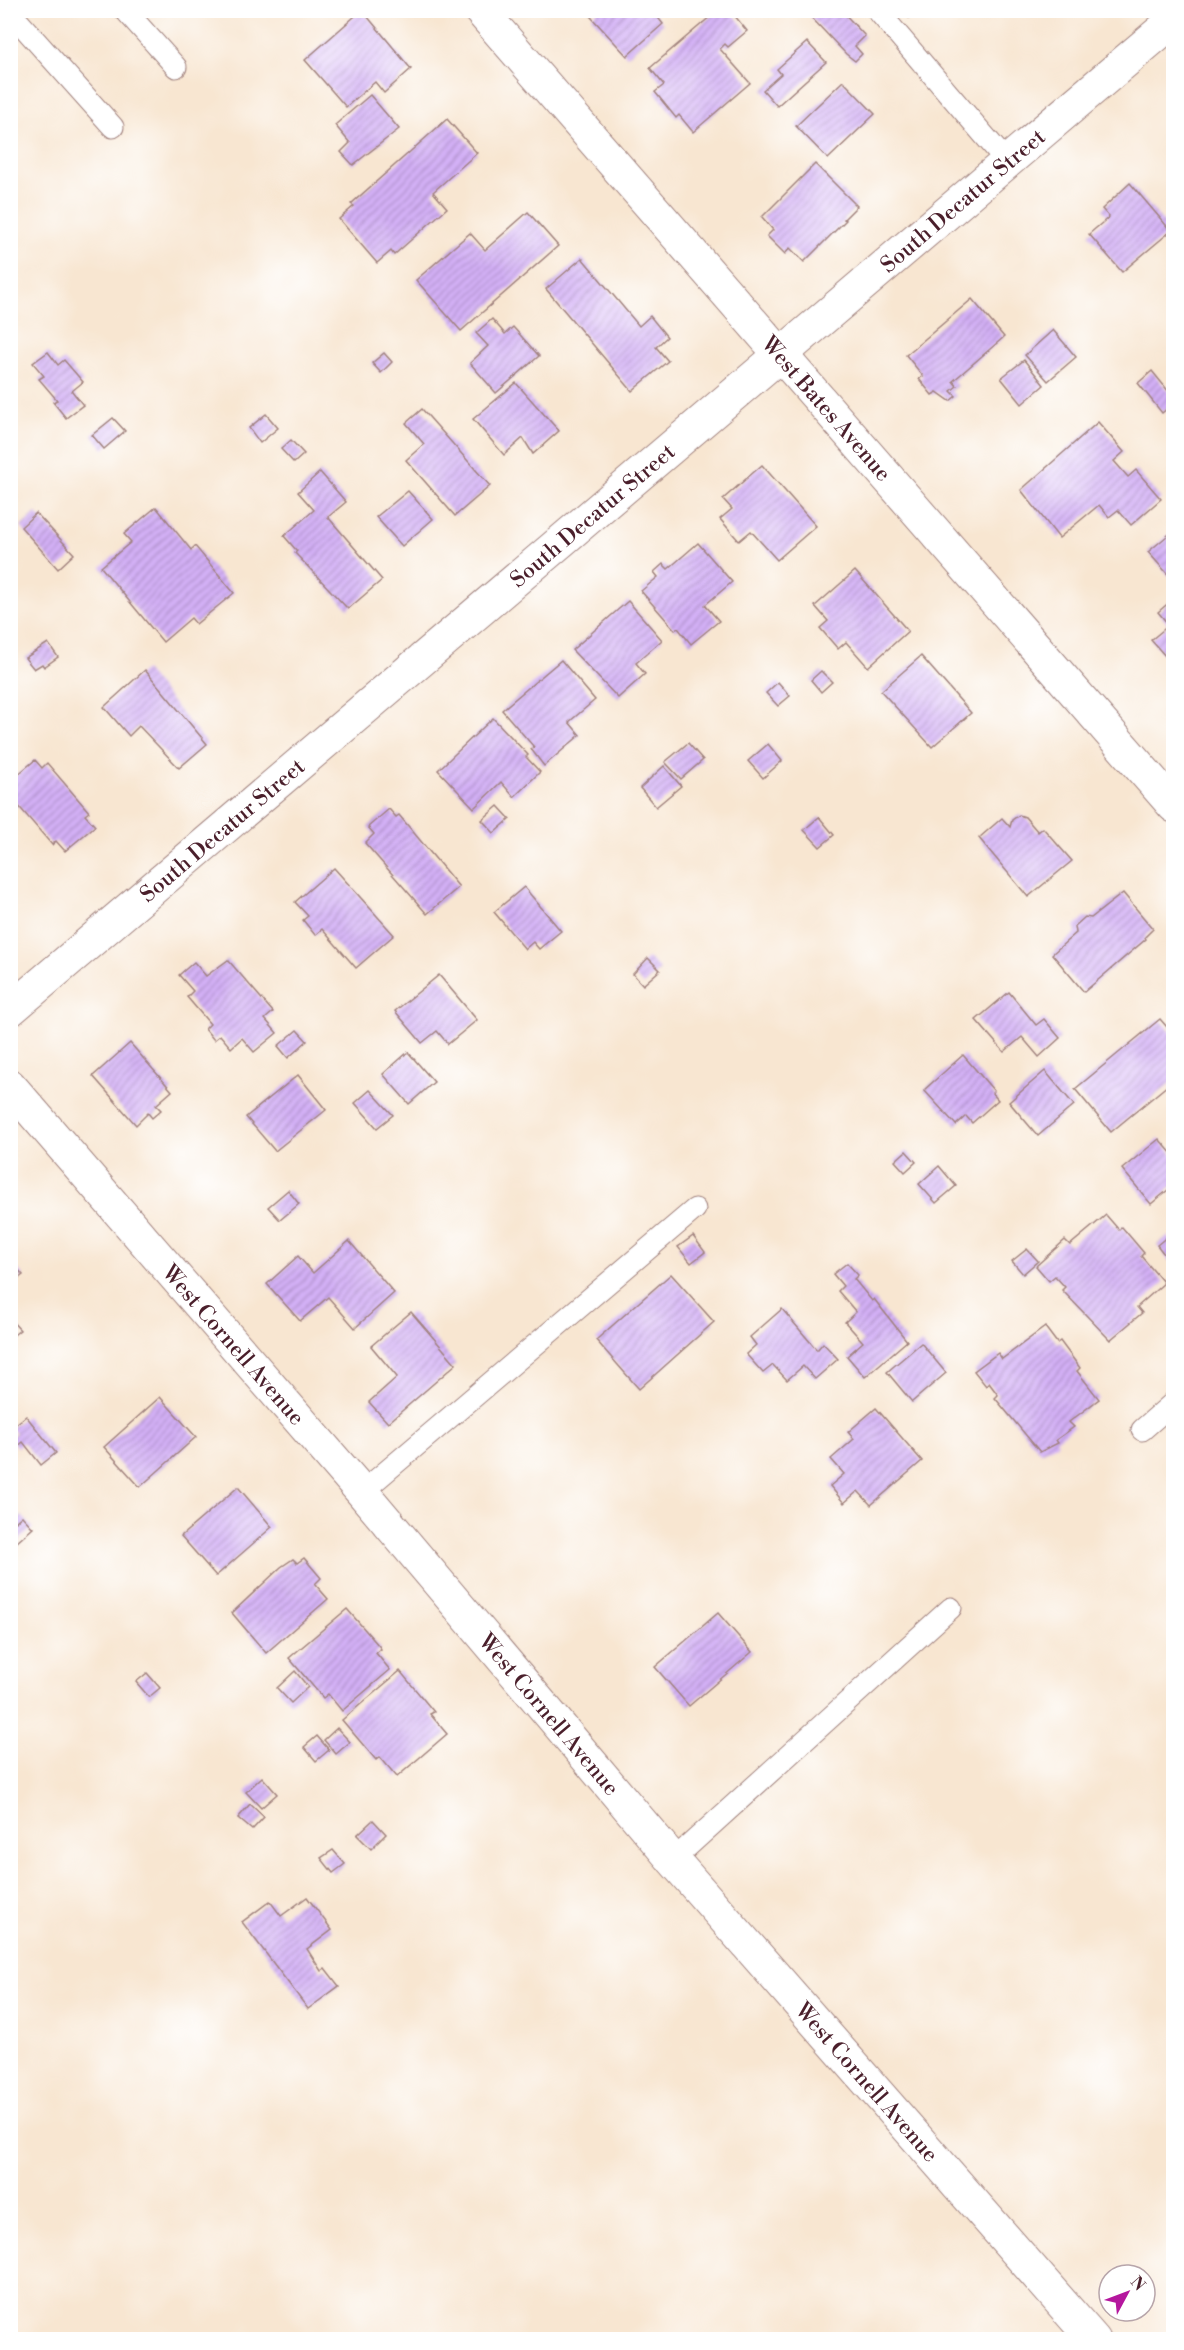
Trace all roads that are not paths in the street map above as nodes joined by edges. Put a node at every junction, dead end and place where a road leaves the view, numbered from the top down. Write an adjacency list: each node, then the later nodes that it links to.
1 (125, 10): 6 (lane)
2 (480, 10): 9 (street, West Bates Avenue)
3 (877, 10): 8 (lane)
4 (10, 12): 7 (lane)
5 (1173, 20): 8 (street, South Decatur Street)
6 (176, 68)
7 (113, 127)
8 (1007, 162): 9 (street, South Decatur Street)
9 (779, 355): 10 (street, West Bates Avenue); 11 (street, South Decatur Street)
10 (1173, 806)
11 (10, 1010)
12 (10, 1086): 16 (street, West Cornell Avenue)
13 (695, 1209): 16 (lane)
14 (1173, 1402): 15 (lane)
15 (1142, 1430)
16 (362, 1492): 18 (street, West Cornell Avenue)
17 (951, 1608): 18 (lane)
18 (673, 1860): 19 (street, West Cornell Avenue)
19 (1094, 2340)

